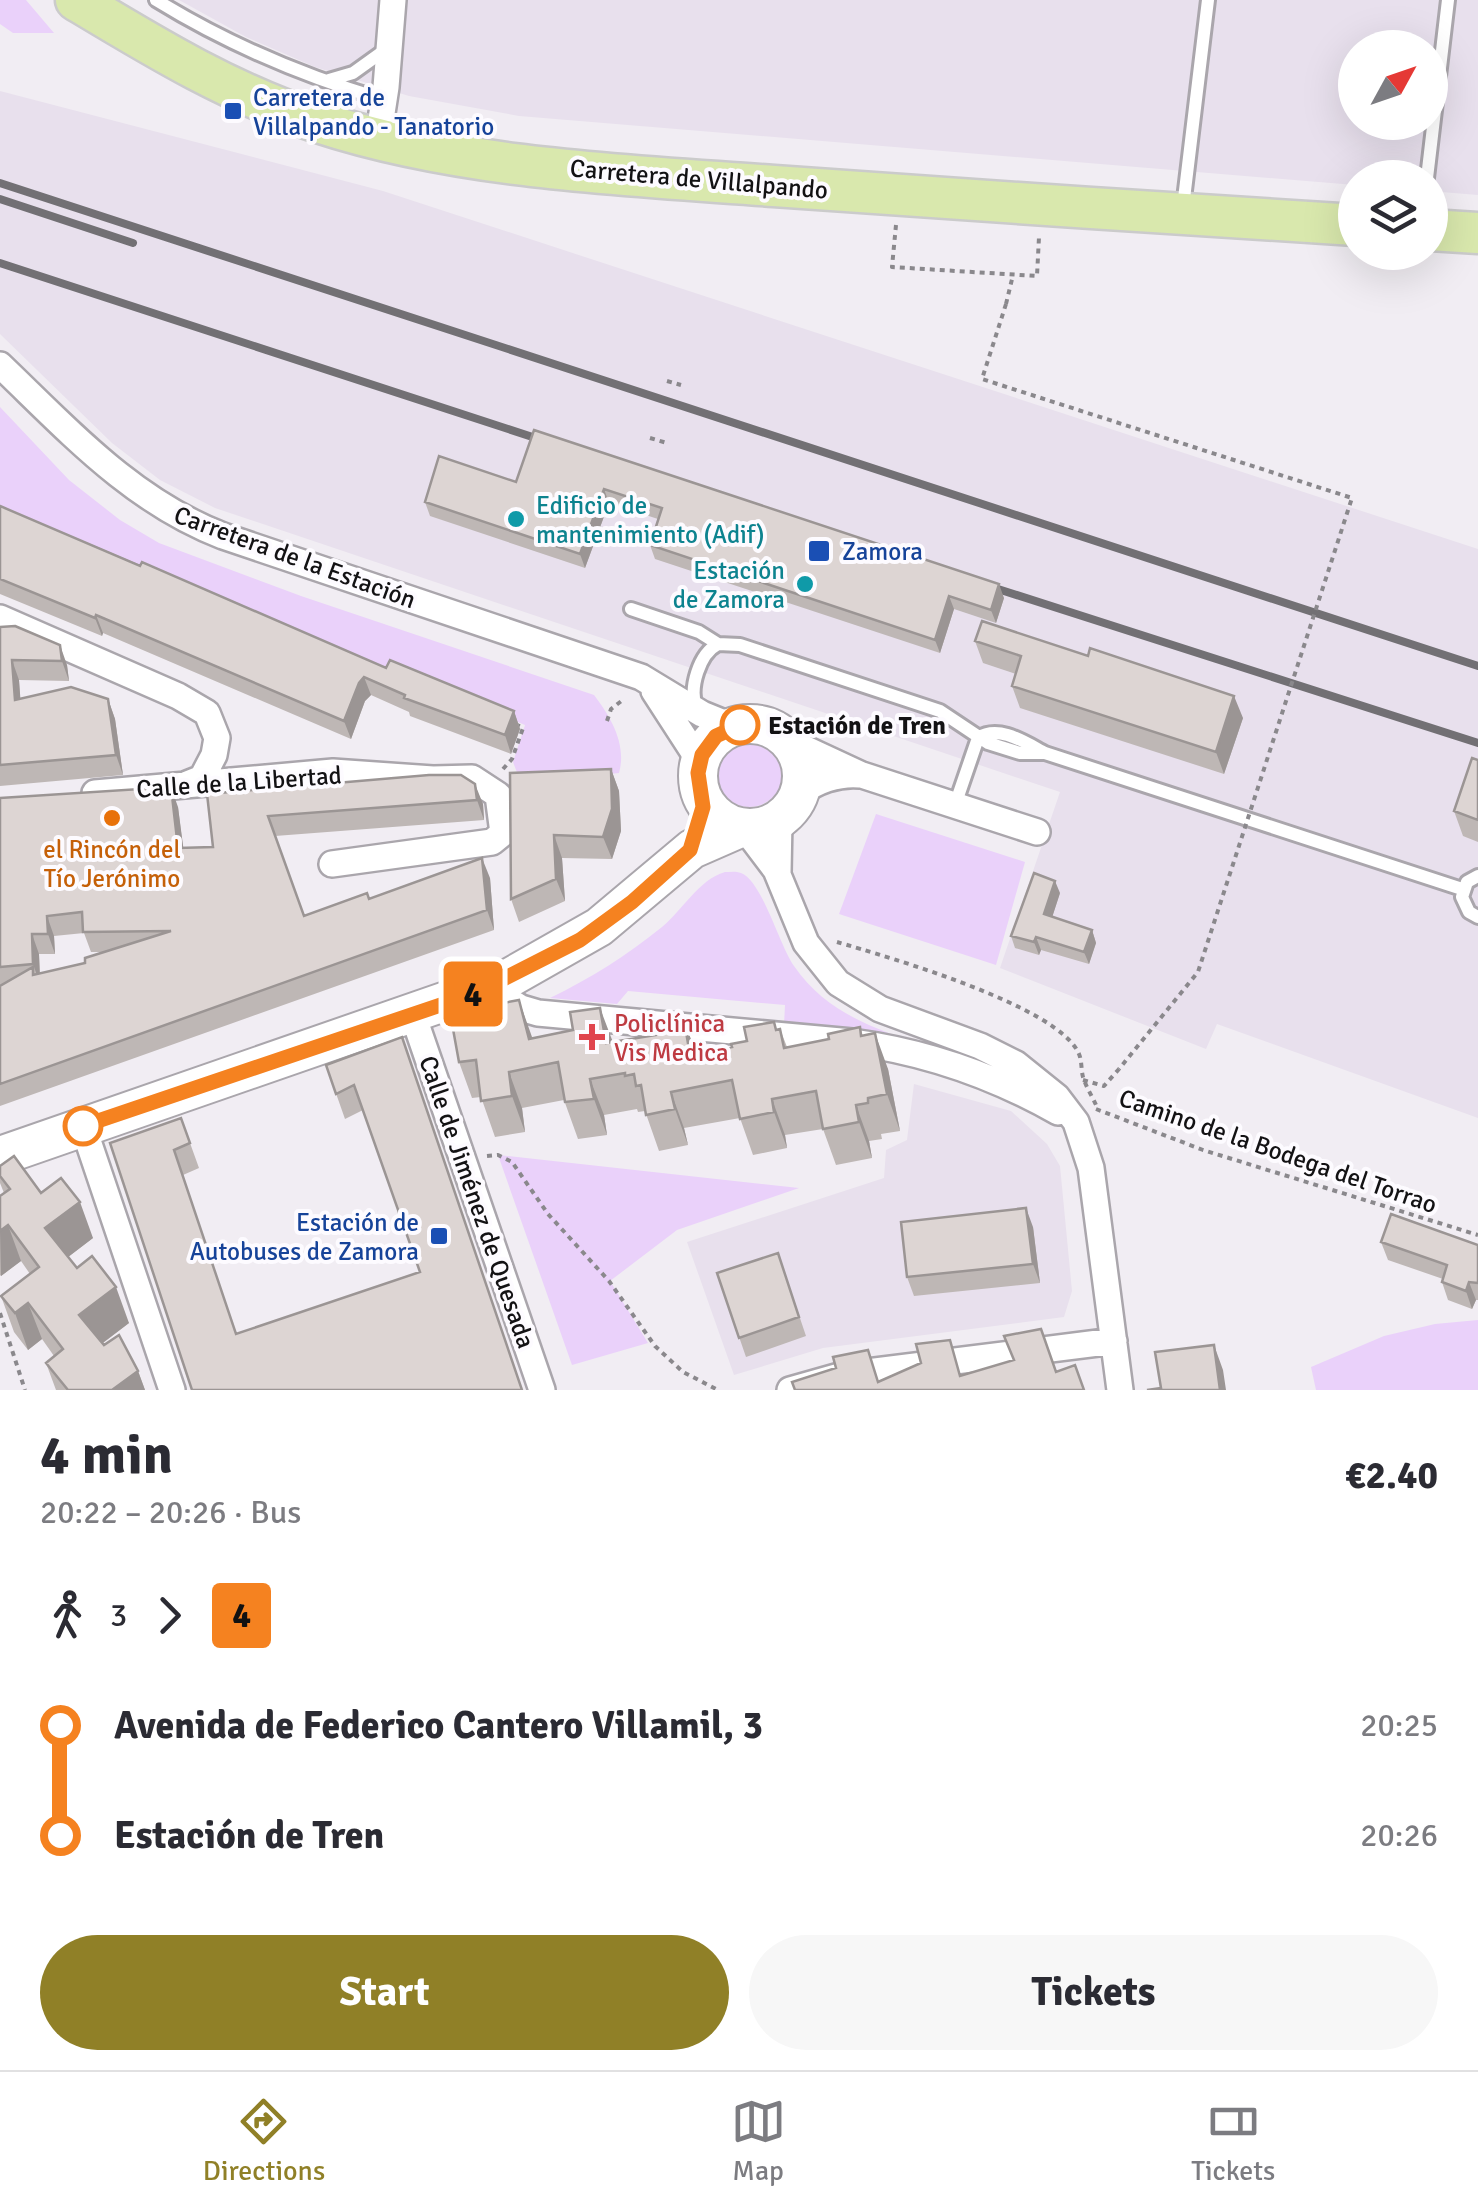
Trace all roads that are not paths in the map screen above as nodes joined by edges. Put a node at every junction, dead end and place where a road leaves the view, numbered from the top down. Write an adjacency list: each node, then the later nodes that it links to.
1 (76, 0): 8 (main road, Carretera de Villalpando)
2 (156, 0): 7 (lane)
3 (393, 0): 6 (street)
4 (1208, 0): 10 (lane)
5 (1448, 0): 9 (lane)
6 (391, 40): 7 (lane); 8 (street)
7 (320, 81): 8 (lane)
8 (381, 119): 10 (main road, Carretera de Villalpando)
9 (1430, 160)
10 (1182, 215): 11 (main road, Carretera de Villalpando)
11 (1338, 224)
12 (1448, 231): 13 (main road)
13 (1478, 232)
14 (0, 365): 18 (street, Carretera de la Estación)
15 (632, 610): 17 (lane)
16 (0, 618): 24 (street)
17 (718, 644): 19 (lane); 20 (lane)
18 (629, 687): 19 (street, Carretera de la Estación); 23 (street, Carretera de la Estación)
19 (718, 721): 21 (street); 23 (street)
20 (978, 738): 26 (lane); 32 (lane)
21 (791, 742): 22 (street); 27 (street)
22 (865, 776): 26 (street); 27 (street)
23 (701, 780): 27 (street); 29 (street)
24 (186, 784): 25 (street, Calle de la Libertad); 30 (street, Calle de la Libertad)
25 (74, 795)
26 (956, 806): 28 (street)
27 (766, 818): 29 (street); 36 (street)
28 (1037, 832)
29 (690, 850): 34 (street)
30 (332, 864)
31 (1478, 876): 32 (lane)
32 (1462, 889): 33 (lane)
33 (1478, 917)
34 (489, 988): 35 (street); 36 (street)
35 (413, 1014): 37 (street); 41 (street, Calle de Jiménez de Quesada)
36 (1074, 1120): 39 (street)
37 (83, 1126): 38 (street); 40 (street)
38 (0, 1156)
39 (1114, 1341): 42 (street); 43 (street)
40 (172, 1390)
41 (542, 1390)
42 (790, 1390)
43 (1120, 1390)

